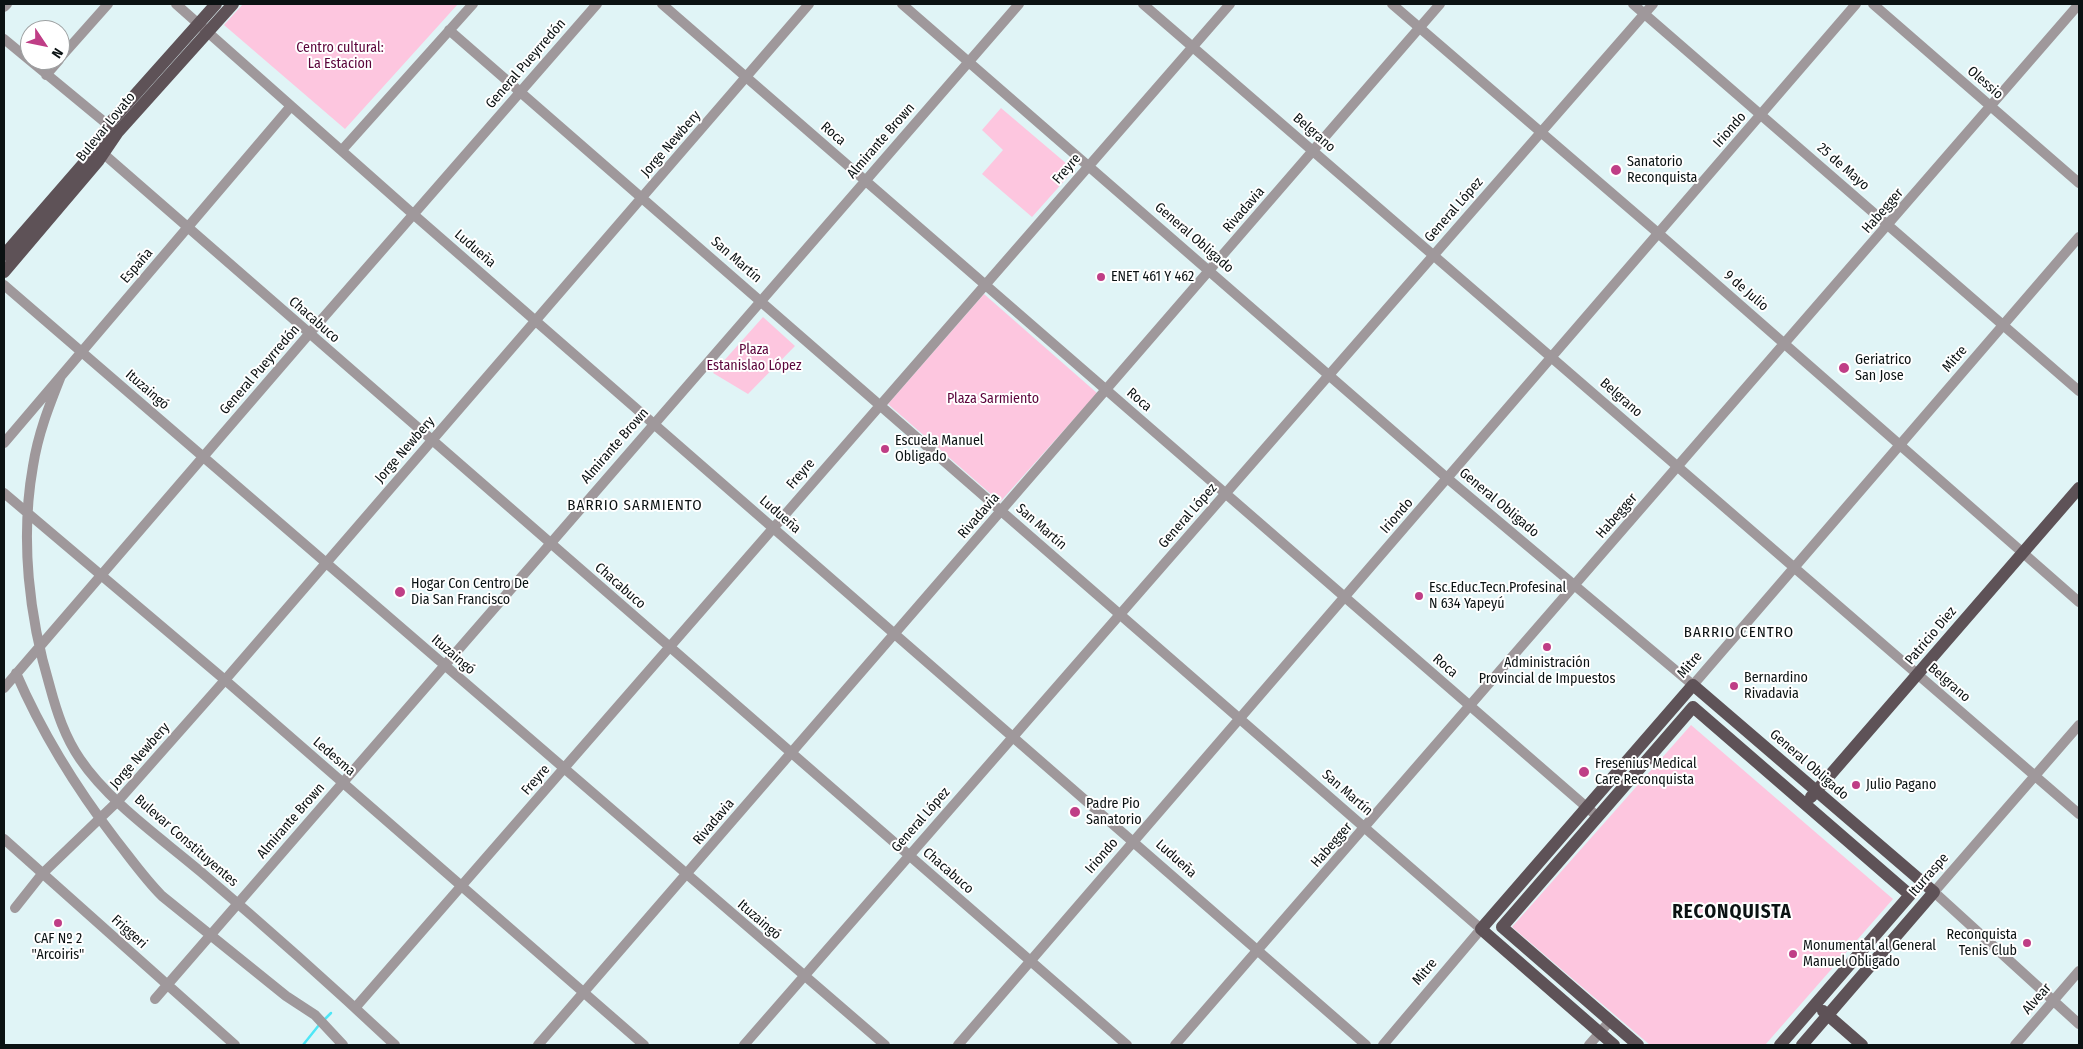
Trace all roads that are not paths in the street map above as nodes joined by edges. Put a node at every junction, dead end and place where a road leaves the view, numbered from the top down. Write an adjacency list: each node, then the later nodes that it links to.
1 (7, 4): 21 (street)
2 (108, 4): 27 (street)
3 (176, 4): 23 (street, Ludueña)
4 (216, 4): 23 (main road, Bulevar Lovato)
5 (233, 4): 23 (main road, Bulevar Lovato)
6 (472, 4): 25 (street)
7 (597, 4): 33 (street, General Pueyrredón)
8 (662, 4): 32 (street, Roca)
9 (809, 4): 32 (street, Jorge Newbery)
10 (902, 4): 29 (street, General Obligado)
11 (1019, 4): 29 (street, Almirante Brown)
12 (1143, 4): 28 (street, Belgrano)
13 (1230, 4): 28 (street, Freyre)
14 (1392, 4): 24 (street, 9 de Julio)
15 (1440, 4): 24 (street, Rivadavia)
16 (1633, 4): 22 (street, 25 de Mayo)
17 (1653, 4): 22 (street, General López)
18 (1856, 4): 36 (street, Iriondo)
19 (1873, 4): 35 (street, Olessio)
20 (2079, 4): 35 (street, Habegger)
21 (4, 7)
22 (1645, 14): 36 (street, 25 de Mayo); 38 (street, General López)
23 (204, 28): 34 (street, Ludueña); 37 (main road, Bulevar Lovato)
24 (1419, 28): 38 (street, 9 de Julio); 41 (street, Rivadavia)
25 (449, 30): 33 (street, San Martín); 39 (street)
26 (4, 39): 31 (street)
27 (70, 47)
28 (1193, 47): 41 (street, Belgrano); 42 (street, Freyre)
29 (968, 62): 42 (street, General Obligado); 43 (street, Almirante Brown)
30 (50, 70): 31 (street)
31 (46, 75): 37 (street)
32 (747, 77): 43 (street, Roca); 45 (street, Jorge Newbery)
33 (520, 92): 45 (street, San Martín); 46 (street, General Pueyrredón)
34 (291, 106): 39 (street, Ludueña); 48 (street, España)
35 (1991, 106): 44 (street, Olessio); 47 (street, Habegger)
36 (1761, 115): 47 (street, 25 de Mayo); 49 (street, Iriondo)
37 (113, 128): 40 (main road, Bulevar Lovato)
38 (1540, 132): 49 (street, 9 de Julio); 52 (street, General López)
39 (342, 150): 46 (street, Ludueña)
40 (99, 151): 48 (street, Chacabuco); 51 (main road, Bulevar Lovato); 54 (main road, Bulevar Lovato)
41 (1313, 151): 52 (street, Belgrano); 53 (street, Rivadavia)
42 (1088, 166): 53 (street, General Obligado); 56 (street, Freyre)
43 (866, 181): 56 (street, Roca); 57 (street, Almirante Brown)
44 (2079, 183)
45 (642, 198): 57 (street, San Martín); 58 (street, Jorge Newbery)
46 (414, 214): 58 (street, Ludueña); 60 (street, General Pueyrredón)
47 (1889, 225): 59 (street, 25 de Mayo); 61 (street, Habegger)
48 (187, 228): 60 (street, Chacabuco); 62 (street, España)
49 (1658, 233): 61 (street, 9 de Julio); 63 (street, Iriondo)
50 (2079, 237): 59 (street, Mitre)
51 (4, 255)
52 (1434, 255): 63 (street, Belgrano); 64 (street, General López)
53 (1209, 271): 64 (street, General Obligado); 66 (street, Rivadavia)
54 (4, 272)
55 (4, 285): 62 (street, Ituzaingó)
56 (986, 285): 66 (street, Roca); 68 (street, Freyre)
57 (760, 301): 68 (street, San Martín); 69 (street, Almirante Brown)
58 (535, 320): 69 (street, Ludueña); 70 (street, Jorge Newbery)
59 (2004, 325): 67 (street, 25 de Mayo); 72 (street, Mitre)
60 (308, 334): 70 (street, Chacabuco); 73 (street, General Pueyrredón)
61 (1785, 344): 72 (street, 9 de Julio); 74 (street, Habegger)
62 (82, 352): 65 (street, España); 73 (street, Ituzaingó)
63 (1552, 356): 74 (street, Belgrano); 75 (street, Iriondo)
64 (1328, 375): 75 (street, General Obligado); 78 (street, General López)
65 (61, 376): 71 (street, España); 80 (street, Bulevar Constituyentes)
66 (1107, 390): 78 (street, Roca); 79 (street, Rivadavia)
67 (2079, 391)
68 (880, 406): 79 (street, San Martín); 81 (street, Freyre)
69 (654, 423): 81 (street, Ludueña); 82 (street, Almirante Brown)
70 (431, 440): 82 (street, Chacabuco); 84 (street, Jorge Newbery)
71 (4, 442)
72 (1901, 444): 83 (street, 9 de Julio); 85 (street, Mitre)
73 (203, 456): 84 (street, Ituzaingó); 86 (street, General Pueyrredón)
74 (1678, 467): 85 (street, Belgrano); 87 (street, Habegger)
75 (1447, 478): 87 (street, General Obligado); 88 (street, Iriondo)
76 (2079, 488): 83 (main road, Patricio Diez)
77 (4, 493): 80 (street, Ledesma)
78 (1226, 494): 88 (street, Roca); 90 (street, General López)
79 (1001, 511): 90 (street, San Martín); 91 (street, Rivadavia)
80 (28, 514): 86 (street, Ledesma); 92 (street, Bulevar Constituyentes)
81 (773, 527): 91 (street, Ludueña); 93 (street, Freyre)
82 (549, 543): 93 (street, Chacabuco); 94 (street, Almirante Brown)
83 (2022, 552): 89 (street, 9 de Julio); 96 (main road, Patricio Diez)
84 (327, 563): 94 (street, Ituzaingó); 97 (street, Jorge Newbery)
85 (1795, 568): 96 (street, Belgrano); 98 (street, Mitre)
86 (102, 575): 92 (street, General Pueyrredón); 97 (street, Ledesma)
87 (1574, 586): 98 (street, General Obligado); 100 (street, Habegger)
88 (1345, 597): 100 (street, Roca); 101 (street, Iriondo)
89 (2079, 602)
90 (1120, 615): 101 (street, San Martín); 103 (street, General López)
91 (895, 633): 103 (street, Ludueña); 104 (street, Rivadavia)
92 (39, 646): 95 (street, General Pueyrredón); 109 (street, Bulevar Constituyentes)
93 (668, 647): 104 (street, Chacabuco); 105 (street, Freyre)
94 (444, 665): 105 (street, Ituzaingó); 107 (street, Almirante Brown)
95 (16, 673): 99 (street, General Pueyrredón); 114 (street)
96 (1918, 674): 106 (street, Belgrano); 108 (main road, Patricio Diez)
97 (225, 680): 107 (street, Ledesma); 109 (street, Jorge Newbery)
98 (1693, 685): 108 (main road, General Obligado); 111 (main road, Mitre)
99 (4, 688)
100 (1471, 707): 111 (street, Roca); 115 (street, Habegger)
101 (1239, 719): 115 (street, San Martín); 117 (street, Iriondo)
102 (2079, 725): 106 (street, Iturraspe)
103 (1013, 736): 117 (street, Ludueña); 118 (street, General López)
104 (791, 753): 118 (street, Chacabuco); 120 (street, Rivadavia)
105 (564, 769): 120 (street, Ituzaingó); 121 (street, Freyre)
106 (2036, 776): 112 (street, Belgrano); 122 (street, Iturraspe)
107 (342, 782): 121 (street, Ledesma); 123 (street, Almirante Brown)
108 (1816, 791): 110 (main road, Patricio Diez); 122 (main road, General Obligado)
109 (118, 801): 114 (street, Jorge Newbery); 123 (street, Bulevar Constituyentes)
110 (1805, 804): 113 (main road); 135 (main road, Iturraspe)
111 (1586, 807): 113 (street, Roca); 125 (main road, Mitre)
112 (2079, 814)
113 (1598, 817): 138 (main road)
114 (99, 819): 119 (street, Jorge Newbery); 126 (street)
115 (1364, 828): 125 (street, San Martín); 127 (street, Habegger)
116 (4, 839): 119 (street, Friggeri)
117 (1134, 840): 127 (street, Ludueña); 128 (street, Iriondo)
118 (908, 856): 128 (street, Chacabuco); 130 (street, General López)
119 (42, 874): 124 (street, Jorge Newbery); 131 (street, Friggeri)
120 (687, 875): 130 (street, Ituzaingó); 132 (street, Rivadavia)
121 (461, 886): 132 (street, Ledesma); 136 (street, Freyre)
122 (1934, 892): 134 (street, General Obligado); 137 (main road, Iturraspe)
123 (238, 904): 126 (street, Almirante Brown); 136 (street, Bulevar Constituyentes)
124 (15, 908)
125 (1480, 929): 140 (main road, San Martín); 152 (street, Mitre)
126 (212, 934): 131 (street, Almirante Brown); 142 (street)
127 (1258, 950): 150 (street, Habegger); 151 (street, Ludueña)
128 (1030, 960): 148 (street, Iriondo); 149 (street, Chacabuco)
129 (2079, 971): 134 (street, Alvear)
130 (804, 977): 146 (street, General López); 147 (street, Ituzaingó)
131 (168, 985): 133 (street, Almirante Brown); 141 (street, Friggeri)
132 (584, 993): 144 (street, Rivadavia); 145 (street, Ledesma)
133 (155, 999)
134 (2053, 1001): 139 (street, General Obligado); 159 (street, Alvear)
135 (1815, 1005): 137 (main road); 156 (main road, Iturraspe)
136 (355, 1008): 143 (street, Bulevar Constituyentes)
137 (1828, 1015): 157 (main road, Iturraspe); 158 (main road)
138 (1610, 1021): 140 (street); 155 (main road)
139 (2079, 1024)
140 (1600, 1033): 153 (street); 154 (main road, San Martín)
141 (235, 1045)
142 (343, 1045)
143 (395, 1045)
144 (538, 1045)
145 (644, 1045)
146 (744, 1045)
147 (885, 1045)
148 (958, 1045)
149 (1127, 1045)
150 (1175, 1045)
151 (1366, 1045)
152 (1382, 1045)
153 (1589, 1045)
154 (1614, 1045)
155 (1638, 1045)
156 (1780, 1045)
157 (1802, 1045)
158 (1862, 1045)
159 (2015, 1045)

